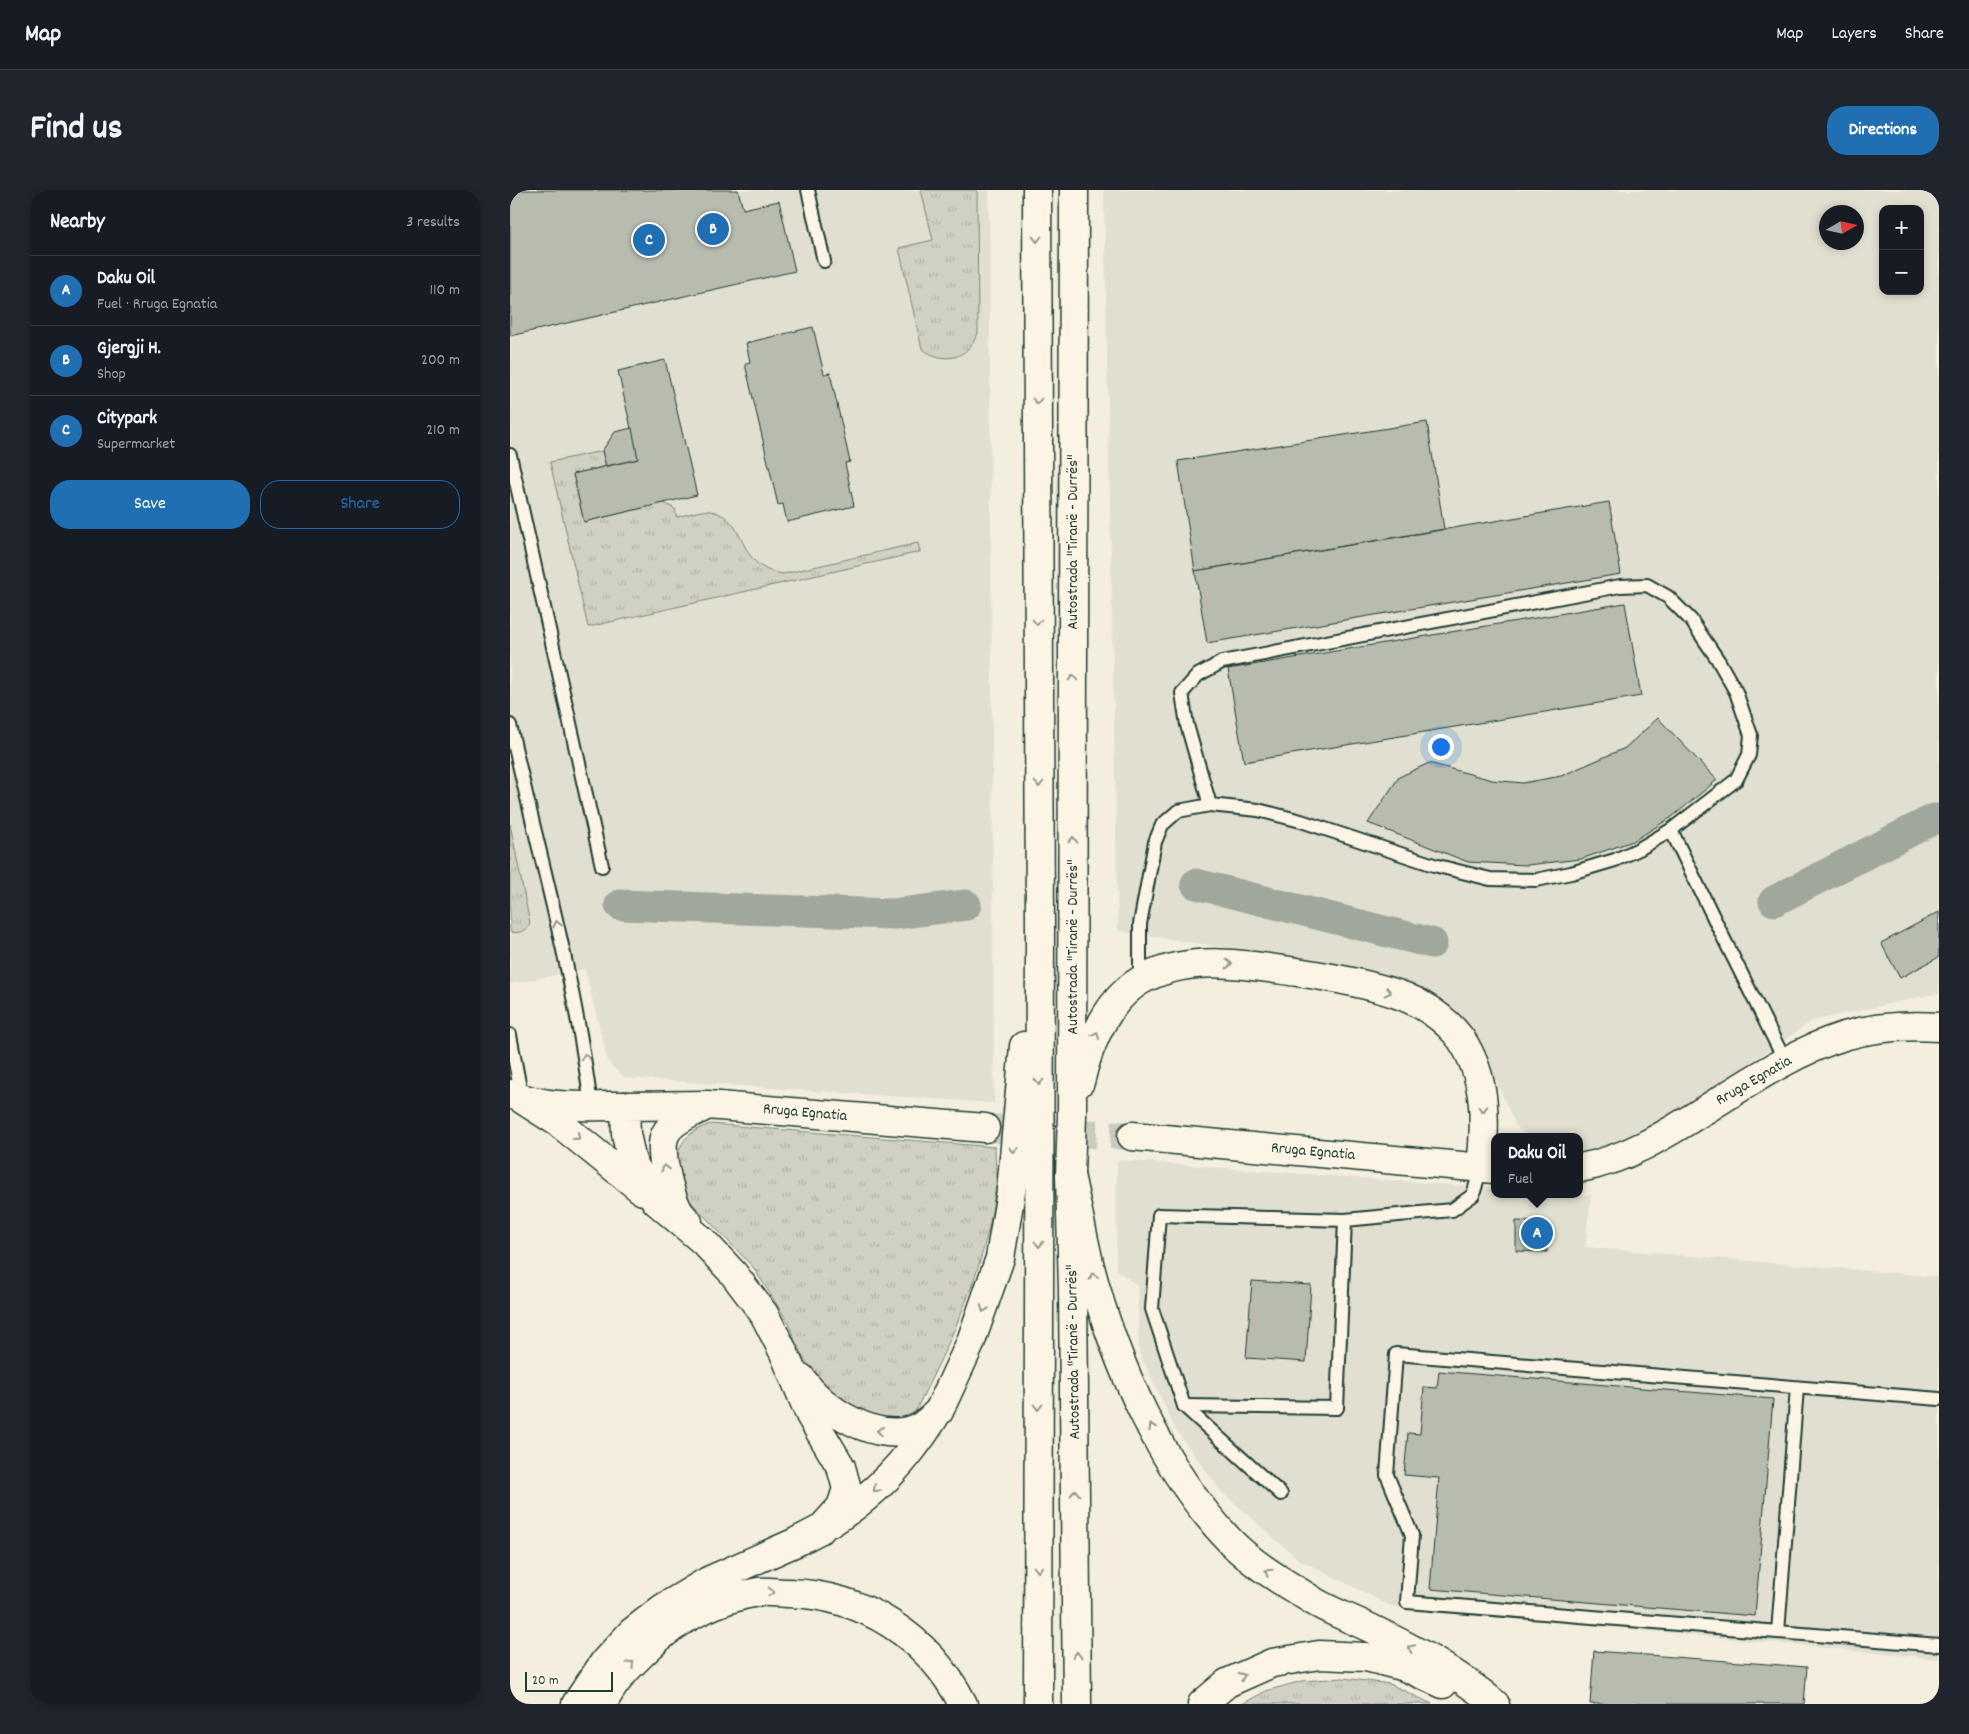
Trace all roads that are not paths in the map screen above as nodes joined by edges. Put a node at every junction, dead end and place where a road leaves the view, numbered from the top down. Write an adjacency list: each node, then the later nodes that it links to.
1 (808, 190): 4 (lane)
2 (1037, 190): 10 (main road, Autostrada "Tiranë - Durrës", one-way to 10)
3 (1074, 190): 19 (main road, Autostrada "Tiranë - Durrës", one-way to 3)
4 (824, 261)
5 (510, 455): 9 (lane)
6 (510, 725): 17 (lane, one-way to 6)
7 (1210, 805): 8 (lane); 8 (lane); 11 (lane)
8 (1671, 830): 14 (lane)
9 (602, 866)
10 (1040, 928): 32 (main road, one-way to 32); 40 (main road, Autostrada "Tiranë - Durrës", one-way to 40)
11 (1140, 981): 19 (main road, one-way to 11); 23 (main road, one-way to 23)
12 (1939, 1027): 14 (main road, Rruga Egnatia)
13 (510, 1035): 15 (lane)
14 (1785, 1061): 22 (main road, Rruga Egnatia)
15 (516, 1097): 17 (main road, Rruga Egnatia); 25 (main road, one-way to 25)
16 (707, 1105): 18 (main road, Rruga Egnatia); 20 (main road, Rruga Egnatia); 27 (main road, one-way to 16)
17 (591, 1106): 18 (main road, Rruga Egnatia)
18 (625, 1106): 25 (main road)
19 (1072, 1115): 24 (main road, Autostrada "Tiranë - Durrës")
20 (985, 1128)
21 (1132, 1136): 23 (main road, Rruga Egnatia)
22 (1583, 1167)
23 (1488, 1168): 26 (lane)
24 (1070, 1175): 41 (main road, Autostrada "Tiranë - Durrës", one-way to 24); 44 (main road, one-way to 24)
25 (656, 1201): 27 (main road)
26 (1345, 1220): 31 (lane); 31 (lane)
27 (703, 1241): 28 (main road)
28 (784, 1353): 32 (main road, one-way to 28); 34 (main road)
29 (1797, 1388): 30 (lane); 35 (lane); 35 (lane)
30 (1939, 1399)
31 (1184, 1406): 33 (lane)
32 (939, 1411): 34 (main road, one-way to 34)
33 (1281, 1494)
34 (821, 1529): 37 (main road)
35 (1778, 1632): 36 (lane)
36 (1939, 1645)
37 (576, 1704)
38 (603, 1704): 39 (main road, one-way to 39)
39 (963, 1704)
40 (1038, 1704)
41 (1077, 1704)
42 (1202, 1704): 43 (main road, one-way to 43)
43 (1473, 1704)
44 (1495, 1704)

